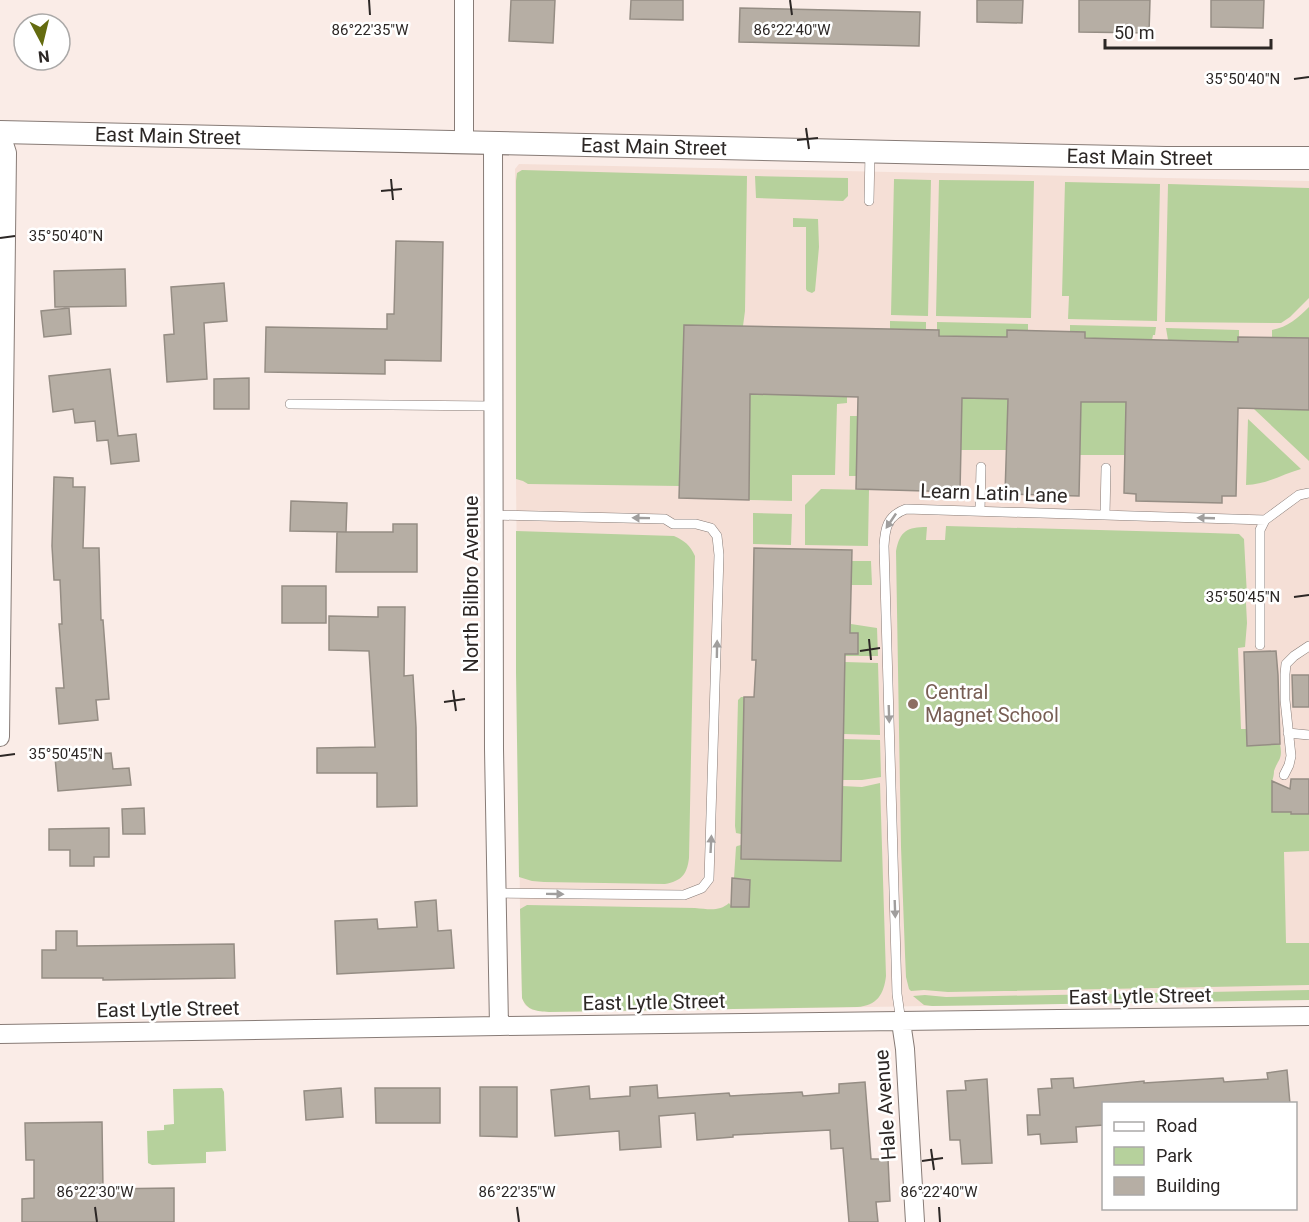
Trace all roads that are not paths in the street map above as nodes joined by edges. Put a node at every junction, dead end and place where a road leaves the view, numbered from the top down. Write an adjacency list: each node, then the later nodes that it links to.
1 (464, 0): 3 (street)
2 (0, 132): 3 (street, East Main Street); 21 (street)
3 (464, 142): 4 (street, East Main Street)
4 (493, 143): 5 (street, East Main Street); 9 (street, North Bilbro Avenue)
5 (870, 152): 6 (street, East Main Street); 7 (lane)
6 (1309, 158)
7 (868, 201)
8 (290, 404): 9 (lane)
9 (493, 406): 14 (street, North Bilbro Avenue)
10 (981, 467): 13 (lane)
11 (1106, 468): 15 (lane)
12 (1309, 493): 16 (lane)
13 (980, 511): 15 (lane, Learn Latin Lane); 25 (lane, Learn Latin Lane, one-way to 25)
14 (494, 515): 23 (street, North Bilbro Avenue); 23 (lane, one-way to 14)
15 (1105, 515): 16 (lane, Learn Latin Lane, one-way to 15)
16 (1265, 520): 17 (lane)
17 (1260, 645)
18 (1309, 646): 19 (lane)
19 (1288, 733): 20 (lane); 22 (lane)
20 (1309, 735)
21 (0, 737)
22 (1284, 775)
23 (496, 893): 26 (street, North Bilbro Avenue)
24 (1309, 1017): 25 (street, East Lytle Street)
25 (901, 1022): 26 (street, East Lytle Street); 28 (street, Hale Avenue)
26 (499, 1026): 27 (street, East Lytle Street)
27 (0, 1034)
28 (915, 1222)

